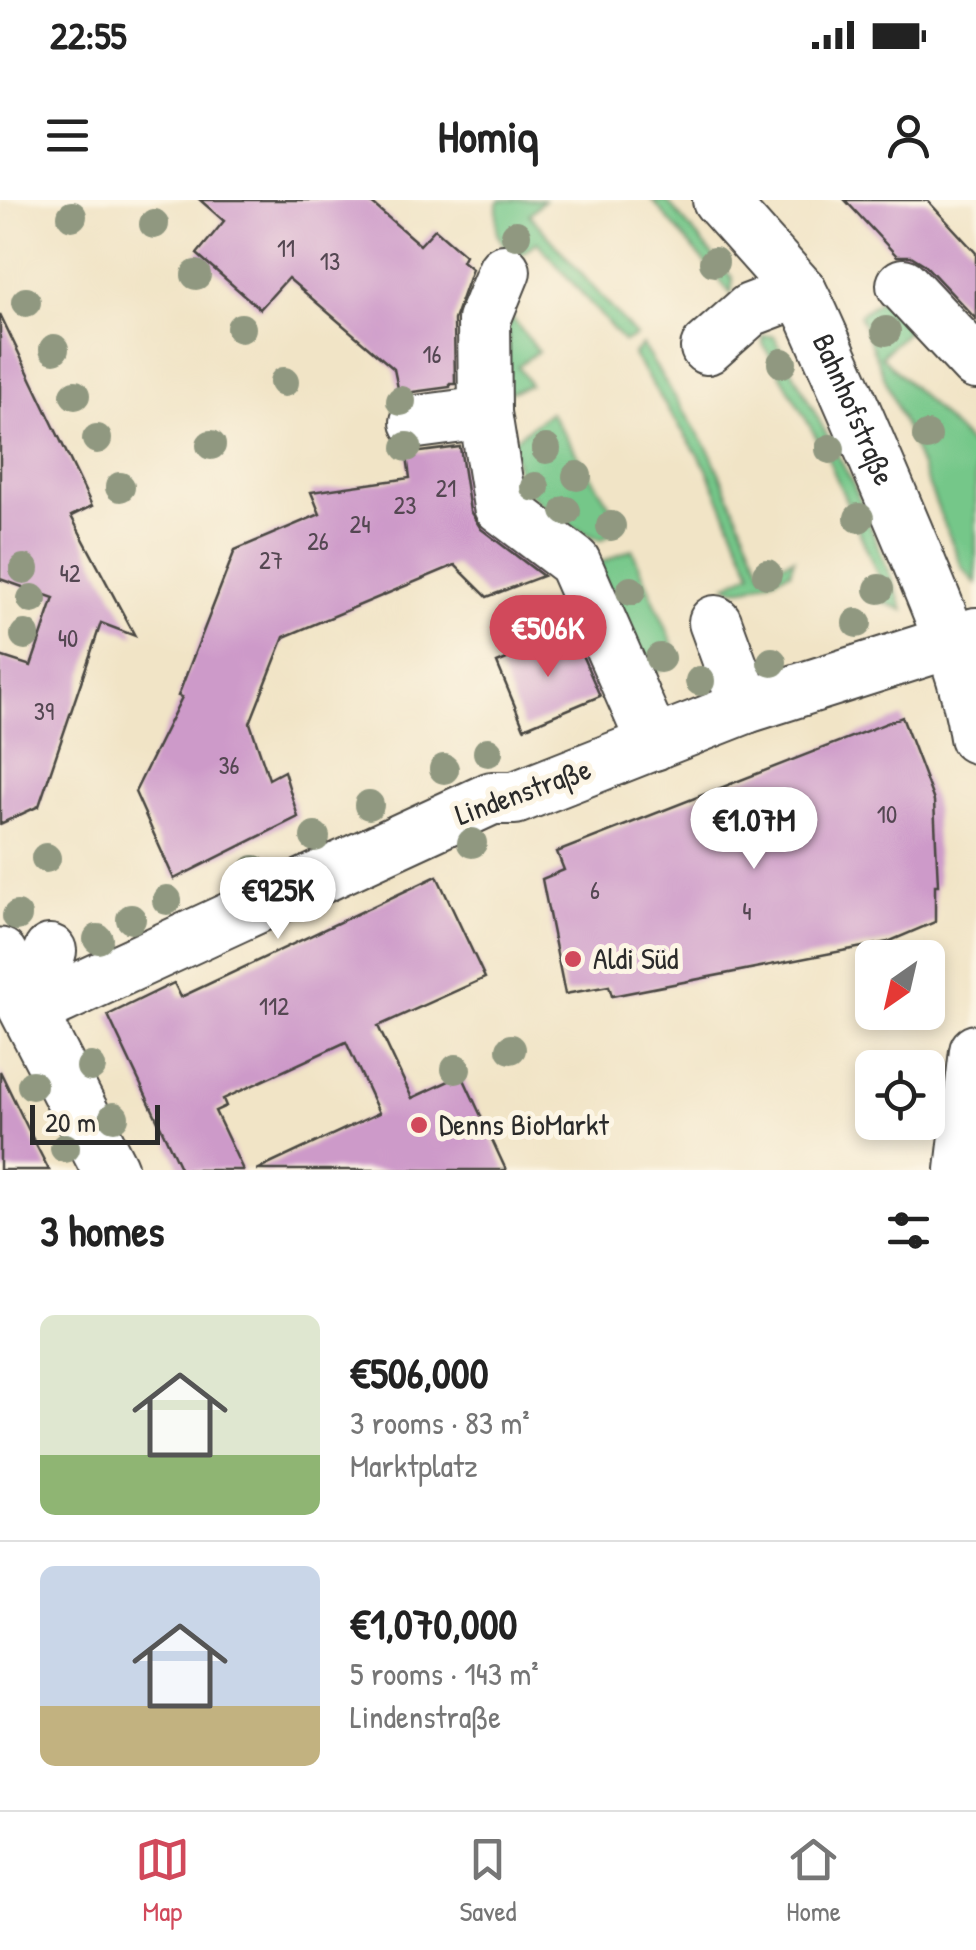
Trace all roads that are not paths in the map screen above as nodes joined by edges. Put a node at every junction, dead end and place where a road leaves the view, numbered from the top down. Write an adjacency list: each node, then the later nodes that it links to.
1 (719, 200): 4 (street, Bahnhofstraße)
2 (504, 271): 7 (street)
3 (903, 285): 6 (street)
4 (800, 291): 5 (street); 10 (street, Bahnhofstraße)
5 (708, 348)
6 (976, 363)
7 (485, 414): 8 (street); 13 (street)
8 (417, 422)
9 (715, 622): 11 (street)
10 (964, 638): 11 (street, Lindenstraße); 12 (street, Bahnhofstraße)
11 (746, 708): 13 (street, Lindenstraße)
12 (976, 737)
13 (654, 744): 15 (street, Lindenstraße)
14 (25, 953): 15 (main road)
15 (29, 1012): 17 (main road)
16 (976, 1051): 18 (street)
17 (110, 1170)
18 (962, 1170)

